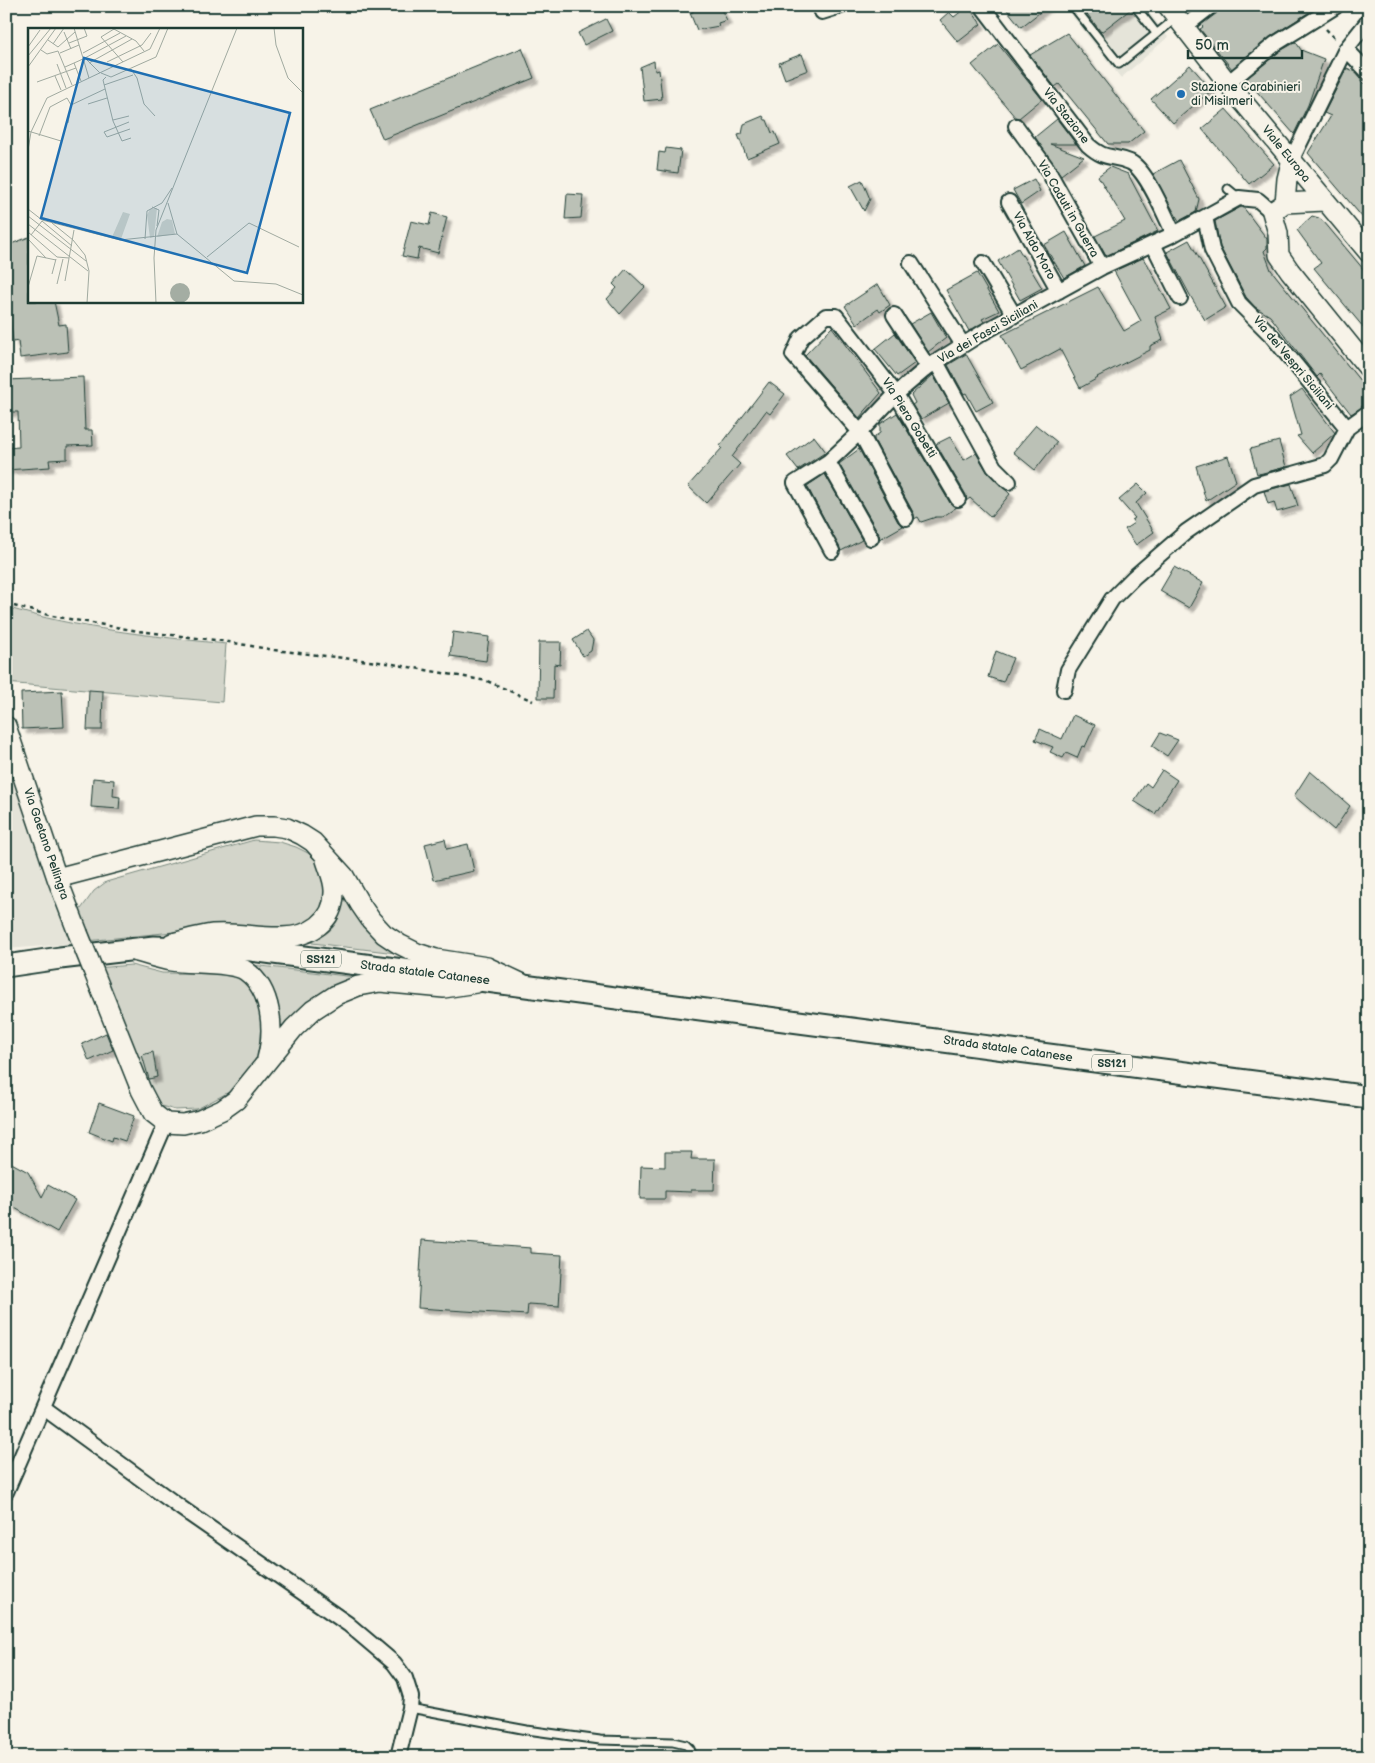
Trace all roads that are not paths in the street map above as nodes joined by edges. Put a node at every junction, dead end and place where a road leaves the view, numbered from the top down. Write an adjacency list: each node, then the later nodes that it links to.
1 (841, 6): 7 (street)
2 (982, 6): 20 (street, Via Stazione)
3 (1073, 6): 10 (lane)
4 (1135, 6): 10 (lane)
5 (1211, 6): 8 (street)
6 (1336, 6): 13 (street)
7 (822, 12)
8 (1176, 17): 10 (lane); 13 (street, Viale Europa)
9 (1369, 20): 11 (street)
10 (1156, 33)
11 (1346, 49): 12 (street); 15 (street)
12 (1369, 73)
13 (1228, 83): 15 (street, Viale Europa)
14 (1016, 126): 25 (street, Via Caduti in Guerra)
15 (1292, 159): 16 (street, Viale Europa); 18 (street)
16 (1324, 201): 18 (street); 22 (street, Viale Europa)
17 (1009, 202): 26 (street, Via Aldo Moro)
18 (1278, 208): 19 (street, Via dei Fasci Siciliani); 32 (street)
19 (1205, 217): 20 (street, Via dei Fasci Siciliani); 35 (street, Via dei Vespri Siciliani)
20 (1174, 234): 21 (street, Via dei Fasci Siciliani)
21 (1153, 244): 25 (street, Via dei Fasci Siciliani); 27 (street)
22 (1366, 244)
23 (911, 263): 30 (street)
24 (983, 263): 29 (street)
25 (1102, 267): 26 (street, Via dei Fasci Siciliani)
26 (1059, 291): 29 (street, Via dei Fasci Siciliani)
27 (1180, 298)
28 (894, 315): 31 (street)
29 (1014, 315): 30 (street, Via dei Fasci Siciliani)
30 (963, 345): 31 (street, Via dei Fasci Siciliani)
31 (932, 364): 33 (street, Via dei Fasci Siciliani); 38 (street)
32 (1369, 369)
33 (896, 394): 36 (street, Via dei Fasci Siciliani); 36 (street, Via Piero Gobetti); 39 (street, Via Piero Gobetti)
34 (1369, 412): 35 (street)
35 (1347, 428): 43 (street)
36 (860, 432): 37 (street, Via dei Fasci Siciliani); 40 (street)
37 (828, 462): 41 (street); 42 (street, Via dei Fasci Siciliani)
38 (1009, 482)
39 (958, 499)
40 (906, 518)
41 (871, 538)
42 (832, 551)
43 (1064, 690)
44 (6, 726): 46 (street, Via Gaetano Pellingra)
45 (323, 852): 46 (street); 47 (street); 51 (street)
46 (57, 878): 54 (street, Via Gaetano Pellingra, bridge)
47 (154, 947): 48 (main road, Strada statale Catanese / SS121); 50 (main road, Strada statale Catanese / SS121)
48 (128, 949): 49 (main road, Strada statale Catanese / SS121); 52 (street)
49 (6, 966)
50 (488, 981): 51 (main road, Strada statale Catanese / SS121); 52 (street)
51 (528, 986): 53 (main road, Strada statale Catanese / SS121)
52 (265, 1065): 54 (street)
53 (1369, 1097)
54 (166, 1123): 55 (street)
55 (44, 1408): 56 (street); 57 (street)
56 (6, 1492)
57 (410, 1708): 58 (street); 59 (lane)
58 (398, 1757)
59 (693, 1757)

